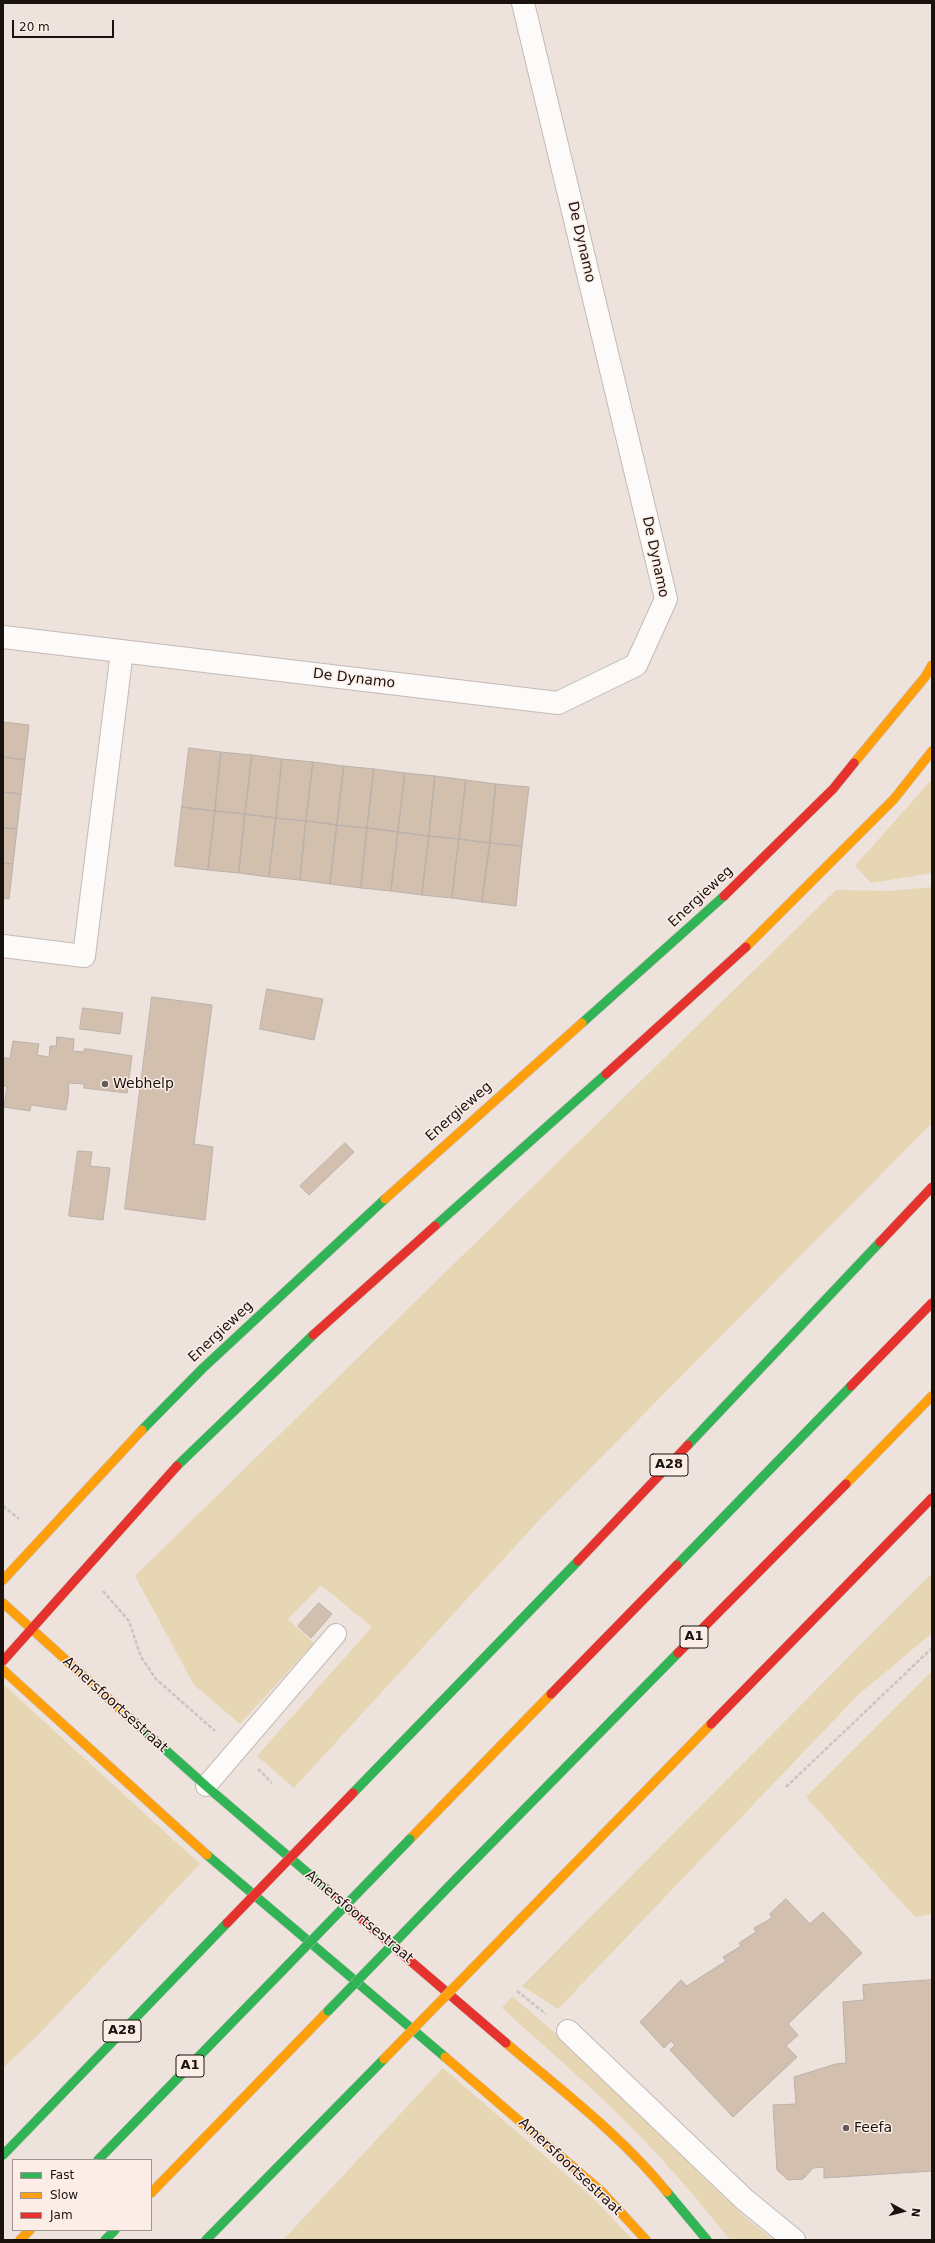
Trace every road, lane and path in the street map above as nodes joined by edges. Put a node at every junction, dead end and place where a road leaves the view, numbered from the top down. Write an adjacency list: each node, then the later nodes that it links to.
1 (523, 3): 3 (street, De Dynamo)
2 (3, 637): 3 (street, De Dynamo)
3 (122, 651): 6 (street)
4 (932, 665): 12 (main road, Energieweg)
5 (932, 751): 13 (main road)
6 (3, 946)
7 (932, 1186): 27 (main road, A28, bridge)
8 (932, 1303): 30 (main road, A1, bridge)
9 (932, 1396): 31 (main road, A1, bridge)
10 (932, 1498): 36 (main road, bridge)
11 (3, 1506): 12 (path)
12 (42, 1539): 14 (main road, Energieweg)
13 (82, 1574): 16 (main road); 21 (path)
14 (3, 1580)
15 (3, 1603): 16 (main road, Amersfoortsestraat)
16 (33, 1630): 19 (main road); 23 (main road, Amersfoortsestraat)
17 (336, 1634): 21 (lane)
18 (932, 1648): 24 (path)
19 (3, 1661)
20 (3, 1670): 37 (main road, Amersfoortsestraat)
21 (238, 1750): 22 (path); 23 (lane)
22 (272, 1783)
23 (206, 1786): 38 (main road, Amersfoortsestraat)
24 (786, 1787)
25 (517, 1991): 26 (path)
26 (568, 2032): 39 (street)
27 (18, 2140): 28 (main road, A28); 29 (main road, A28)
28 (3, 2148)
29 (3, 2155)
30 (99, 2159)
31 (152, 2192)
32 (29, 2231): 34 (main road)
33 (114, 2231): 35 (main road)
34 (20, 2240)
35 (105, 2240)
36 (206, 2240)
37 (646, 2240)
38 (707, 2240)
39 (794, 2240)

